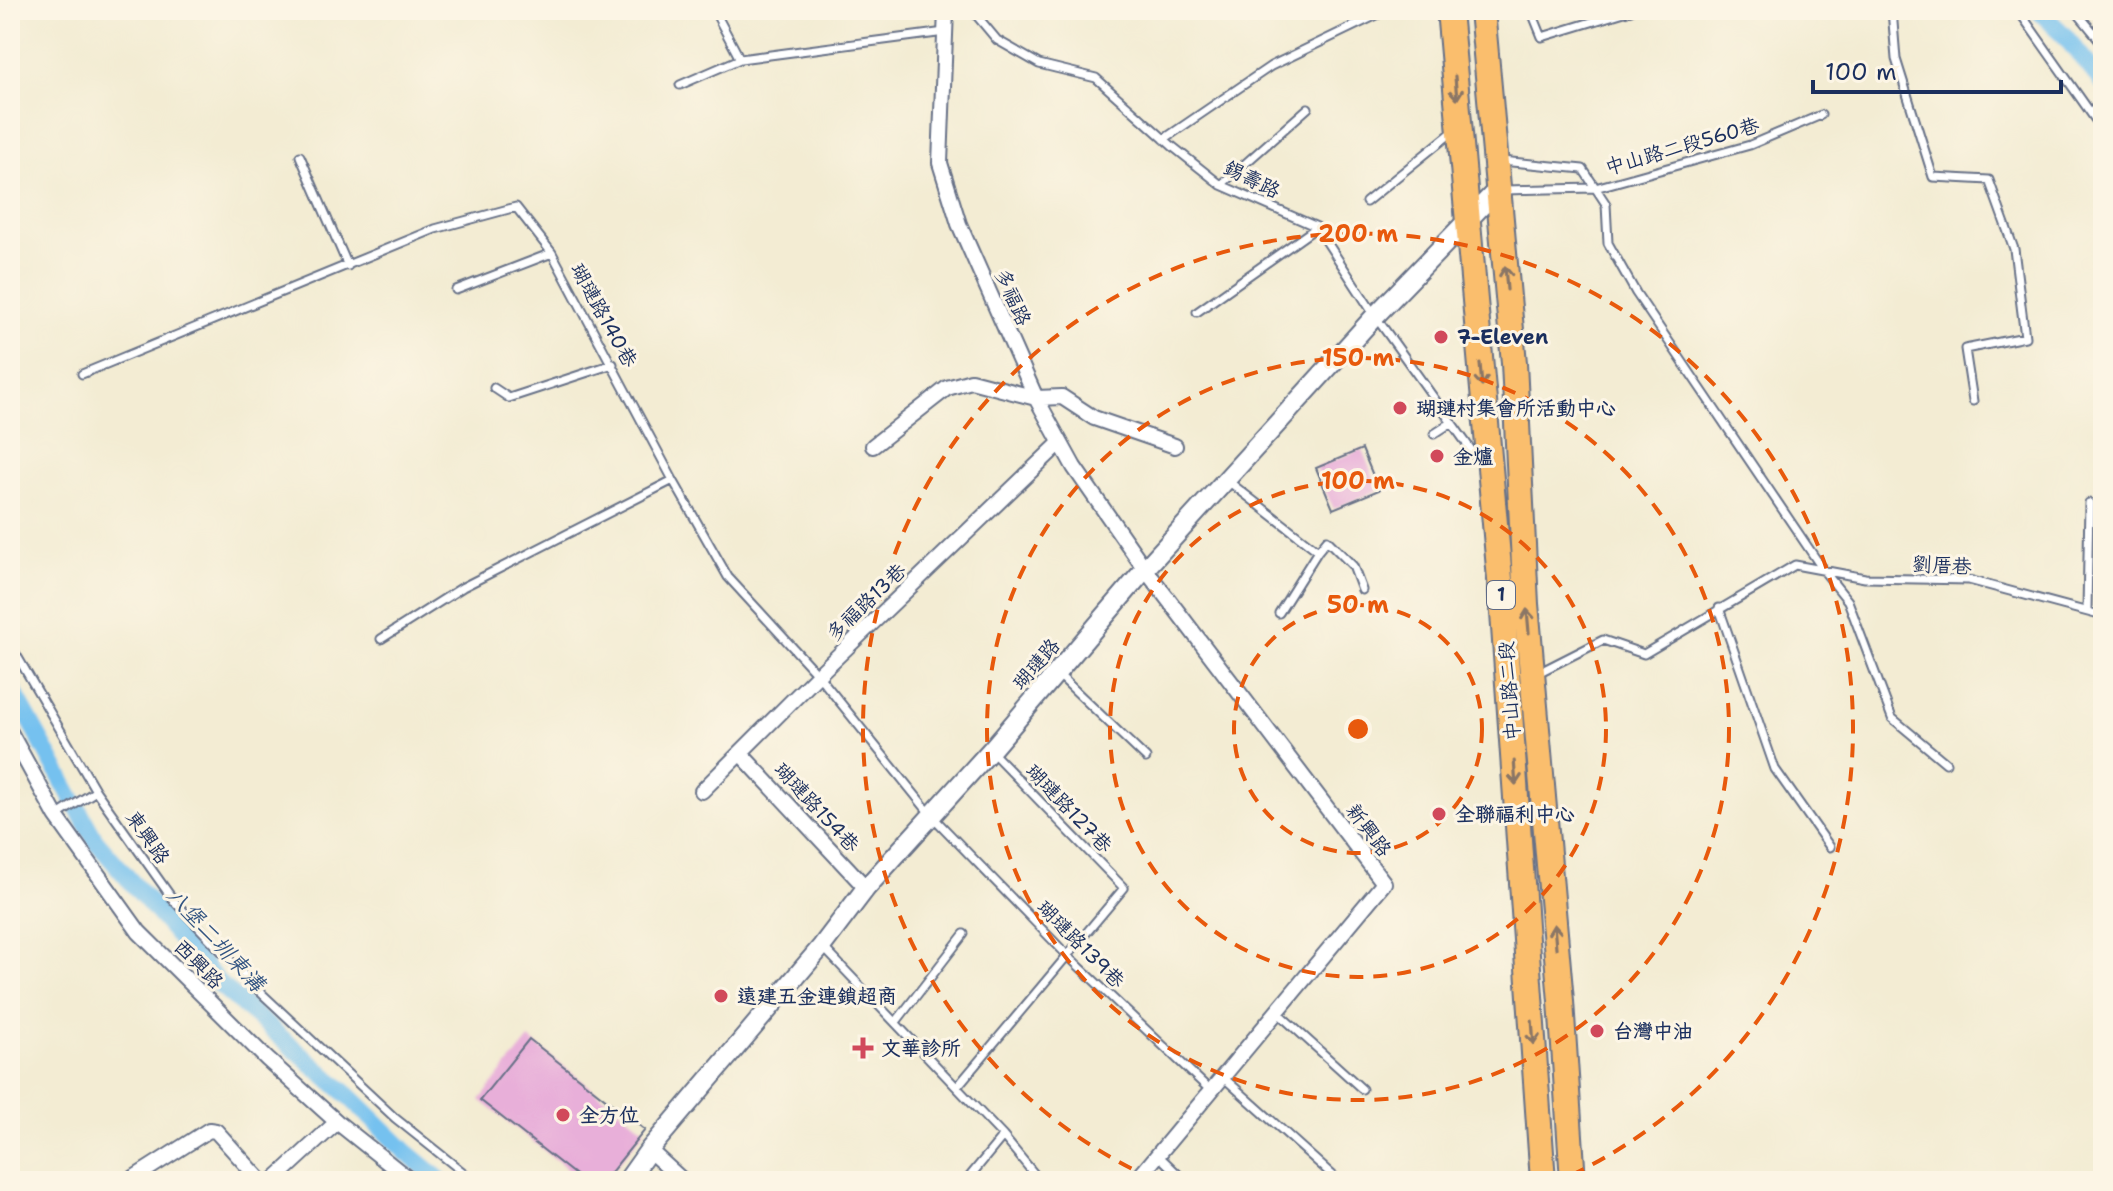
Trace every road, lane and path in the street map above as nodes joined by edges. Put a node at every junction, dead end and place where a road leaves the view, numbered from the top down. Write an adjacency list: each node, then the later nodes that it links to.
1 (714, 10): 14 (lane)
2 (946, 10): 12 (street, 多福路)
3 (972, 10): 20 (lane, 錫壽路)
4 (1387, 10): 20 (lane)
5 (1449, 10): 19 (main road, 中山路二段 / 1, one-way to 19)
6 (1482, 10): 22 (main road, 中山路二段 / 1)
7 (1531, 10): 8 (lane)
8 (1631, 10)
9 (1892, 10): 38 (lane)
10 (2018, 10): 18 (lane)
11 (2075, 10): 13 (lane)
12 (945, 32): 14 (lane); 37 (street, 多福路)
13 (2103, 44)
14 (740, 59): 15 (lane)
15 (680, 85)
16 (1308, 108): 23 (lane)
17 (1821, 115): 24 (lane, 中山路二段560巷)
18 (2103, 125)
19 (1460, 126): 26 (lane); 27 (main road, 中山路二段 / 1)
20 (1164, 139): 23 (lane, 錫壽路)
21 (300, 156): 30 (lane)
22 (1495, 160): 24 (lane, 中山路二段560巷); 25 (main road, 中山路二段 / 1)
23 (1221, 185): 28 (lane, 錫壽路)
24 (1595, 188): 25 (lane, 中山路二段560巷); 50 (lane, 中山路二段560巷)
25 (1497, 190): 27 (street, 瑚璉路); 61 (main road, 中山路二段 / 1, one-way to 25)
26 (1366, 202)
27 (1469, 220): 33 (street, 瑚璉路); 44 (main road, 中山路二段 / 1, one-way to 44)
28 (1317, 227): 32 (lane); 33 (lane)
29 (552, 253): 30 (lane, 瑚璉路140巷); 31 (lane); 34 (lane, 瑚璉路140巷)
30 (348, 266): 35 (lane, 瑚璉路140巷)
31 (456, 290)
32 (1197, 312)
33 (1375, 316): 39 (lane); 46 (street, 瑚璉路)
34 (613, 364): 36 (lane); 45 (lane, 瑚璉路140巷)
35 (82, 374)
36 (494, 388)
37 (1036, 398): 41 (street, 多福路); 42 (street); 43 (street)
38 (1973, 401)
39 (1451, 423): 40 (lane); 44 (lane)
40 (1434, 434)
41 (1060, 443): 49 (street, 多福路); 59 (street, 多福路13巷)
42 (873, 446)
43 (1175, 446)
44 (1491, 477): 60 (main road, 中山路二段 / 1)
45 (673, 480): 56 (lane); 59 (lane, 瑚璉路140巷)
46 (1227, 480): 48 (lane); 49 (street, 瑚璉路)
47 (2089, 503): 53 (lane)
48 (1318, 551): 51 (lane); 54 (lane)
49 (1145, 569): 58 (street, 瑚璉路); 76 (street, 新興路)
50 (1824, 571): 52 (lane, 劉厝巷); 53 (lane, 劉厝巷); 66 (lane)
51 (1362, 590)
52 (1719, 608): 61 (lane, 劉厝巷); 71 (lane)
53 (2087, 610): 55 (lane, 劉厝巷)
54 (1279, 613)
55 (2103, 616)
56 (381, 639)
57 (10, 644): 67 (lane, 東興路)
58 (1058, 673): 63 (street, 瑚璉路); 65 (lane)
59 (818, 675): 64 (street, 多福路13巷); 70 (lane, 瑚璉路140巷)
60 (1508, 675): 61 (lane); 98 (main road, 中山路二段 / 1, one-way to 98)
61 (1532, 676): 99 (main road, 中山路二段 / 1, one-way to 61)
62 (10, 732): 69 (street, 西興路)
63 (991, 750): 70 (street, 瑚璉路); 75 (lane, 瑚璉路127巷)
64 (740, 753): 68 (street, 多福路13巷); 72 (street, 瑚璉路154巷)
65 (1146, 758)
66 (1946, 763)
67 (96, 791): 69 (lane); 90 (lane, 東興路)
68 (702, 791)
69 (56, 816): 82 (street, 西興路)
70 (932, 816): 72 (street, 瑚璉路); 75 (lane, 瑚璉路139巷)
71 (1830, 847)
72 (866, 888): 74 (street, 瑚璉路)
73 (964, 934): 77 (lane)
74 (822, 946): 77 (lane); 84 (street, 瑚璉路)
75 (1068, 956): 79 (lane); 81 (lane, 瑚璉路139巷)
76 (1277, 1012): 78 (street, 新興路); 80 (lane)
77 (896, 1022): 79 (lane)
78 (1223, 1077): 81 (street, 新興路); 97 (lane)
79 (957, 1087): 83 (lane)
80 (1362, 1089)
81 (1211, 1092): 85 (street, 新興路)
82 (337, 1122): 88 (street); 89 (street, 西興路)
83 (1003, 1136): 93 (lane); 94 (lane)
84 (649, 1150): 91 (street, 瑚璉路); 92 (street)
85 (1158, 1155): 95 (street, 新興路); 96 (lane)
86 (129, 1181): 87 (street)
87 (261, 1181)
88 (273, 1181)
89 (411, 1181)
90 (474, 1181)
91 (627, 1181)
92 (683, 1181)
93 (966, 1181)
94 (1040, 1181)
95 (1136, 1181)
96 (1185, 1181)
97 (1339, 1181)
98 (1543, 1181)
99 (1573, 1181)

